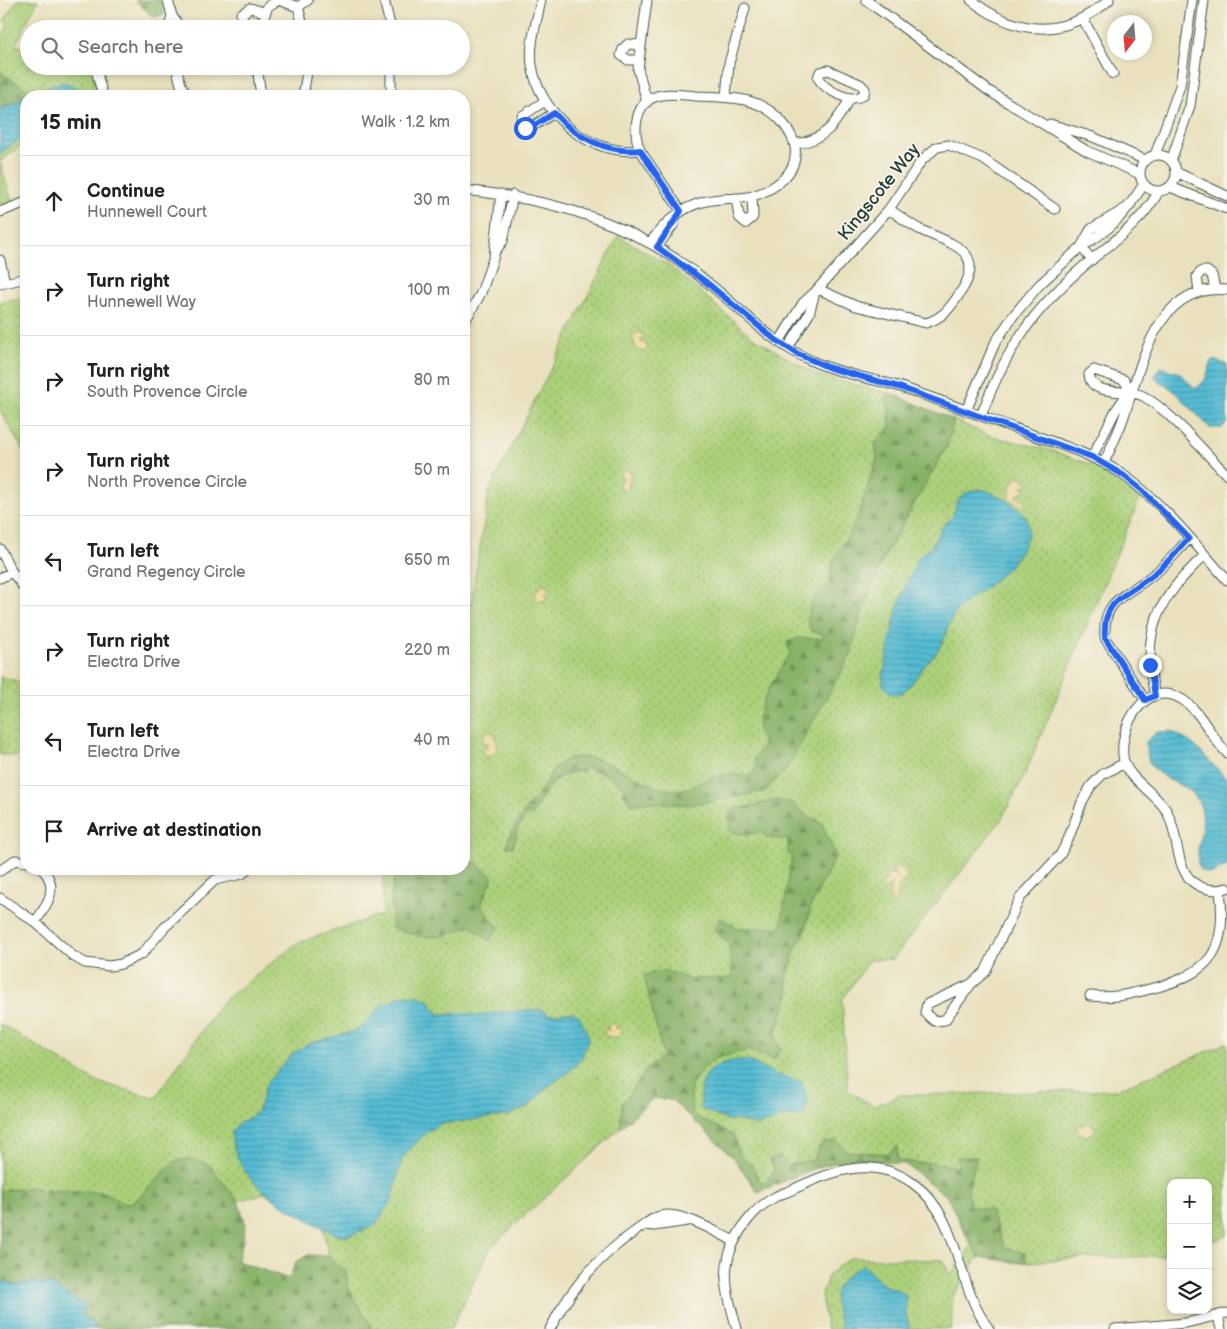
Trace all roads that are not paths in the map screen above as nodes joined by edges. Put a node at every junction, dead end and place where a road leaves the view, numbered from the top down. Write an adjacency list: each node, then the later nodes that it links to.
1 (168, 0): 14 (street)
2 (308, 0): 11 (street)
3 (384, 0): 21 (street)
4 (542, 0): 41 (street)
5 (647, 0): 22 (street)
6 (971, 0): 15 (street)
7 (1109, 0): 15 (street)
8 (1192, 0): 23 (street)
9 (1204, 0): 24 (street)
10 (869, 1): 44 (street)
11 (298, 7): 13 (street); 20 (street)
12 (745, 8): 39 (street)
13 (264, 12): 18 (street); 19 (street)
14 (172, 16): 16 (street); 17 (street)
15 (1084, 19): 26 (street)
16 (171, 20)
17 (175, 20)
18 (243, 20)
19 (262, 20)
20 (302, 20)
21 (389, 20)
22 (641, 44): 25 (street); 25 (street)
23 (1186, 54): 24 (street); 47 (street)
24 (1197, 55): 49 (street)
25 (638, 60): 42 (street)
26 (1113, 74)
27 (97, 75): 33 (street)
28 (178, 75): 34 (street)
29 (184, 75): 35 (street)
30 (258, 75): 36 (street)
31 (306, 75): 37 (street)
32 (392, 75): 38 (street)
33 (101, 90)
34 (184, 90)
35 (186, 90)
36 (260, 90)
37 (304, 90)
38 (391, 90)
39 (726, 97): 42 (street); 45 (street)
40 (850, 99): 40 (street); 45 (street)
41 (545, 101): 43 (street); 43 (street)
42 (647, 102): 46 (street)
43 (554, 113): 46 (street)
44 (1038, 120): 48 (street); 51 (street)
45 (795, 144): 58 (street)
46 (640, 150): 67 (street)
47 (1155, 155): 48 (street); 49 (street)
48 (1145, 160): 51 (street)
49 (1171, 161): 50 (street)
50 (1176, 172): 53 (street); 59 (street)
51 (1140, 174): 52 (street)
52 (1144, 184): 55 (street); 62 (street)
53 (1170, 186): 55 (street); 65 (street)
54 (470, 191): 56 (street)
55 (1159, 191): 68 (street)
56 (501, 194): 57 (street); 71 (street)
57 (513, 195): 69 (street); 71 (street)
58 (752, 196): 60 (street); 60 (street)
59 (1227, 196)
60 (736, 198): 67 (street)
61 (20, 204): 66 (street)
62 (1130, 206): 68 (street); 70 (street)
63 (1054, 209): 64 (street, Kingscote Way)
64 (889, 210): 78 (street, Kingscote Way); 78 (street)
65 (1227, 210)
66 (0, 212)
67 (678, 214): 69 (street)
68 (1142, 216): 73 (street)
69 (654, 245): 81 (street)
70 (1081, 246): 73 (street); 84 (street)
71 (496, 250): 80 (street)
72 (0, 260): 75 (street)
73 (1092, 260): 85 (street)
74 (20, 280): 75 (street)
75 (2, 284)
76 (1215, 289): 77 (street); 79 (street); 79 (street)
77 (1227, 290)
78 (817, 291): 81 (street, Kingscote Way); 82 (street, Kingscote Way)
79 (1199, 292): 83 (street)
80 (470, 313)
81 (779, 342): 82 (street)
82 (788, 348): 84 (street)
83 (1130, 391): 86 (street); 87 (street); 88 (street)
84 (966, 411): 85 (street)
85 (981, 416): 86 (street)
86 (1092, 457): 87 (street)
87 (1104, 463): 89 (street)
88 (1227, 475)
89 (1189, 538): 91 (street); 97 (street)
90 (0, 549): 92 (street)
91 (1205, 555): 94 (street); 96 (street)
92 (12, 572): 93 (street); 95 (street)
93 (0, 578)
94 (1227, 580)
95 (20, 582)
96 (1155, 696): 97 (street); 98 (street)
97 (1145, 700): 99 (street)
98 (1227, 752)
99 (1124, 763): 106 (street); 109 (street)
100 (20, 861): 101 (street)
101 (0, 871)
102 (46, 875): 108 (street)
103 (217, 875): 105 (street)
104 (238, 875): 105 (street)
105 (215, 880): 108 (street)
106 (1224, 889): 110 (street)
107 (0, 898): 108 (street)
108 (35, 922)
109 (971, 984): 109 (street)
110 (1090, 996)
111 (734, 1241): 113 (street); 114 (street); 115 (street)
112 (1223, 1315): 116 (street); 117 (street)
113 (550, 1329)
114 (737, 1329)
115 (989, 1329)
116 (1114, 1329)
117 (1222, 1329)

